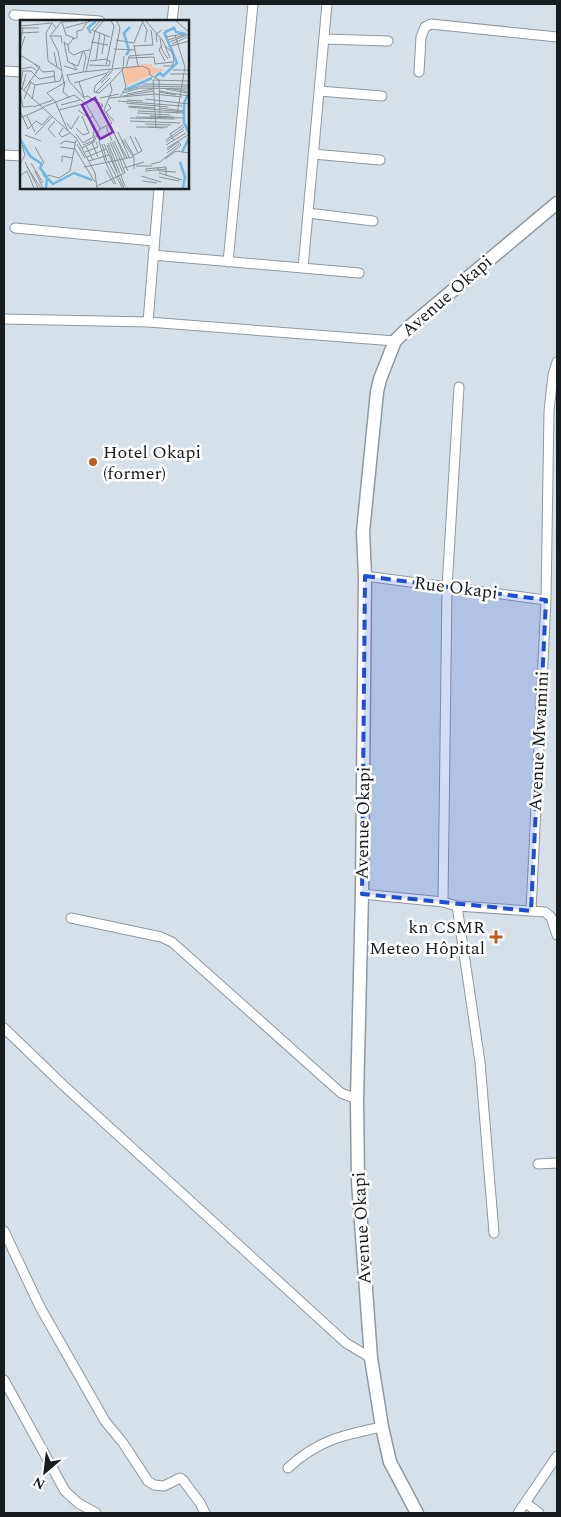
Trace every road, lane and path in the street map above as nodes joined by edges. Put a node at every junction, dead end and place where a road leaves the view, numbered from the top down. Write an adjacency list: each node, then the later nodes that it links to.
1 (174, 4): 6 (street)
2 (252, 4): 26 (street)
3 (327, 4): 8 (street)
4 (14, 16): 5 (street)
5 (83, 20)
6 (172, 20)
7 (557, 37): 12 (street)
8 (324, 39): 9 (street); 13 (street)
9 (388, 41)
10 (4, 71): 11 (street)
11 (20, 72)
12 (419, 72)
13 (319, 91): 14 (street); 15 (street)
14 (382, 96)
15 (313, 154): 18 (street); 21 (street)
16 (4, 155): 17 (street)
17 (20, 156)
18 (380, 160)
19 (159, 189): 24 (street)
20 (557, 203): 31 (street, Avenue Okapi)
21 (308, 213): 22 (street); 27 (street)
22 (372, 221)
23 (16, 228): 24 (street)
24 (154, 241): 25 (street)
25 (153, 255): 26 (street); 30 (street)
26 (228, 262): 27 (street)
27 (303, 268): 28 (street)
28 (358, 273)
29 (4, 319): 30 (street)
30 (148, 322): 31 (street)
31 (395, 341): 35 (street, Avenue Okapi)
32 (557, 362): 34 (street, Avenue Mwamini)
33 (460, 387): 36 (street)
34 (553, 411): 37 (street, Avenue Mwamini)
35 (366, 576): 36 (street, Rue Okapi); 38 (street, Avenue Okapi)
36 (447, 588): 37 (street, Rue Okapi); 39 (street)
37 (546, 600): 41 (street, Avenue Mwamini)
38 (362, 894): 39 (street); 45 (street, Avenue Okapi)
39 (443, 902): 40 (street)
40 (457, 906): 41 (street); 49 (street)
41 (531, 911): 43 (street)
42 (71, 918): 45 (street)
43 (557, 935)
44 (4, 1028): 50 (street)
45 (357, 1099): 50 (street, Avenue Okapi)
46 (557, 1163): 47 (street)
47 (538, 1164)
48 (4, 1230): 57 (street)
49 (494, 1233)
50 (371, 1358): 52 (street, Avenue Okapi)
51 (4, 1380): 56 (street)
52 (382, 1427): 54 (street); 58 (street, Avenue Okapi)
53 (557, 1456): 55 (street)
54 (288, 1468)
55 (526, 1503): 59 (street); 60 (street)
56 (96, 1513)
57 (205, 1513)
58 (417, 1513)
59 (518, 1513)
60 (538, 1513)

